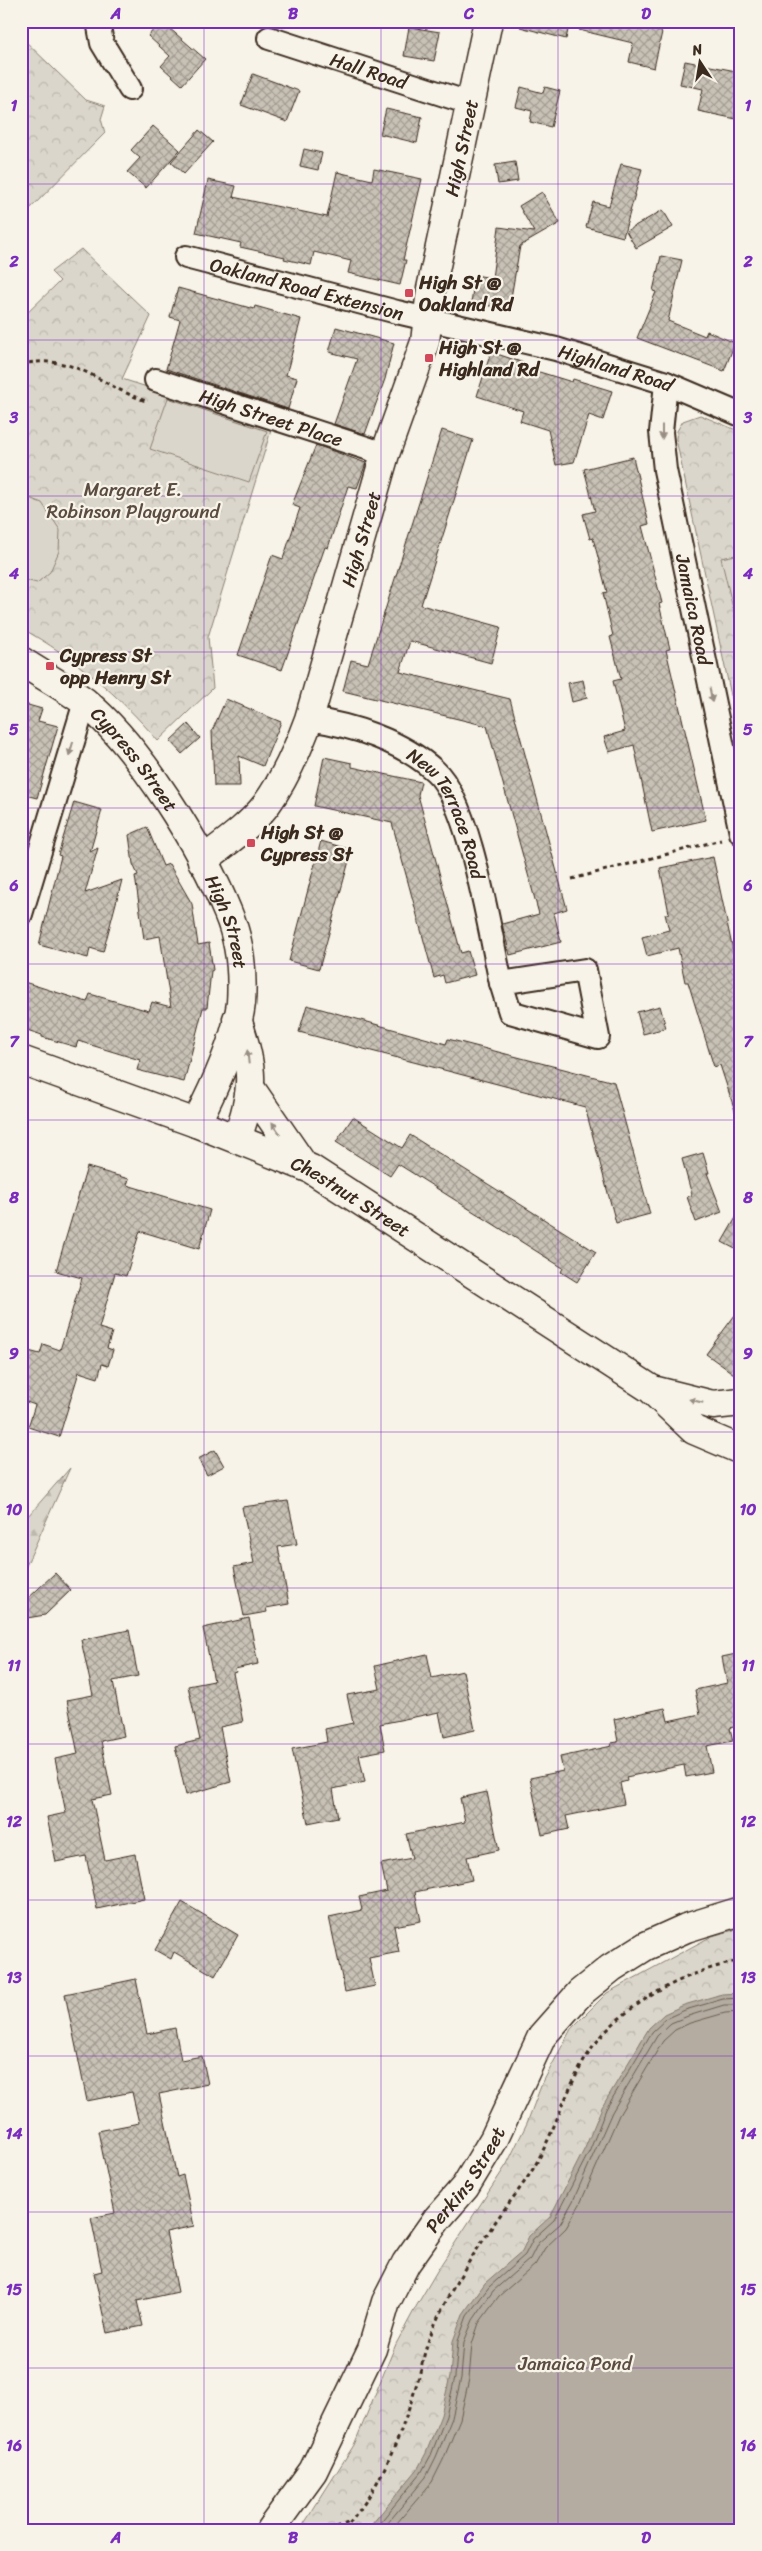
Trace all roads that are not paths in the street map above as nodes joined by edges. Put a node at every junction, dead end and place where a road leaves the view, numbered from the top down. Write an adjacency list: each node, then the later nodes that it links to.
1 (98, 21): 4 (street)
2 (488, 21): 5 (main road, High Street)
3 (269, 38): 5 (street, Hall Road)
4 (130, 89)
5 (470, 103): 7 (main road, High Street)
6 (186, 257): 7 (street, Oakland Road Extension)
7 (428, 320): 9 (street, Highland Road); 11 (main road, High Street)
8 (156, 380): 11 (street, High Street Place)
9 (666, 383): 10 (street, Highland Road); 15 (street, Jamaica Road, one-way to 15)
10 (741, 416)
11 (385, 454): 14 (main road, High Street)
12 (21, 661): 13 (main road, Cypress Street)
13 (85, 702): 16 (main road, Cypress Street); 17 (street, one-way to 17)
14 (310, 719): 16 (main road, High Street); 18 (street, New Terrace Road)
15 (732, 836)
16 (202, 861): 19 (main road, High Street)
17 (21, 914)
18 (501, 983)
19 (237, 1018): 21 (main road, High Street, one-way to 19); 22 (main road, High Street)
20 (21, 1060): 22 (main road, Chestnut Street)
21 (251, 1089): 23 (main road, High Street); 24 (main road, one-way to 21)
22 (196, 1123): 23 (main road, Chestnut Street)
23 (237, 1138): 24 (main road, Chestnut Street)
24 (304, 1166): 25 (main road, Chestnut Street)
25 (651, 1389): 26 (main road, Chestnut Street, one-way to 25); 28 (main road, Chestnut Street)
26 (741, 1402)
27 (741, 1407): 28 (main road)
28 (741, 1449)
29 (741, 1911): 30 (main road, Perkins Street)
30 (270, 2530)

